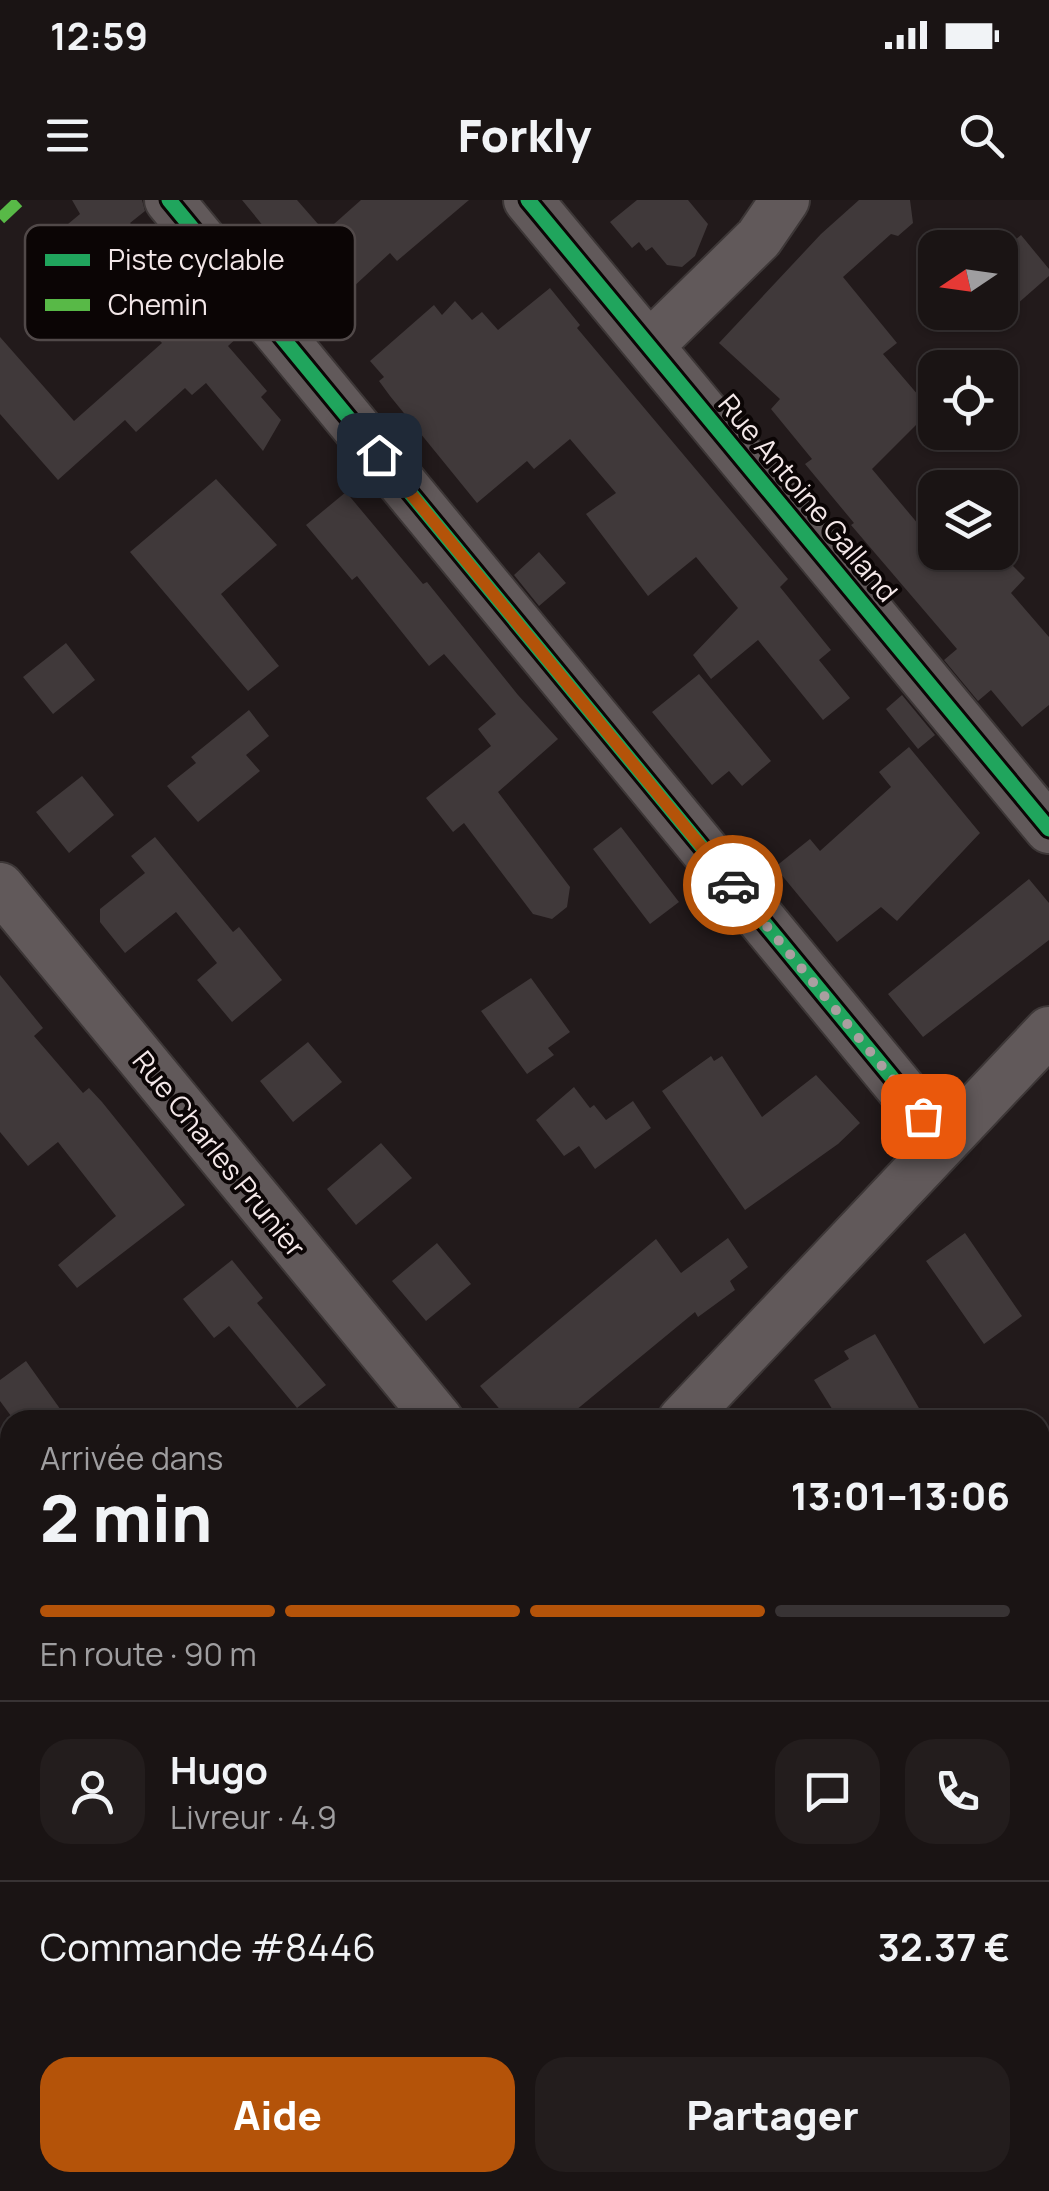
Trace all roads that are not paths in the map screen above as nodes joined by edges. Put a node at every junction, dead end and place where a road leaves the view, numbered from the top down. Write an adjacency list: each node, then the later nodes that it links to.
1 (169, 200): 4 (street)
2 (528, 200): 6 (street, Rue Antoine Galland)
3 (785, 200): 6 (street)
4 (190, 225)
5 (284, 340): 10 (street)
6 (649, 346): 7 (street, Rue Antoine Galland)
7 (1049, 829)
8 (0, 887): 11 (street, Rue Charles Prunier)
9 (1049, 1031): 10 (street)
10 (944, 1140): 12 (street)
11 (430, 1410)
12 (691, 1410)

